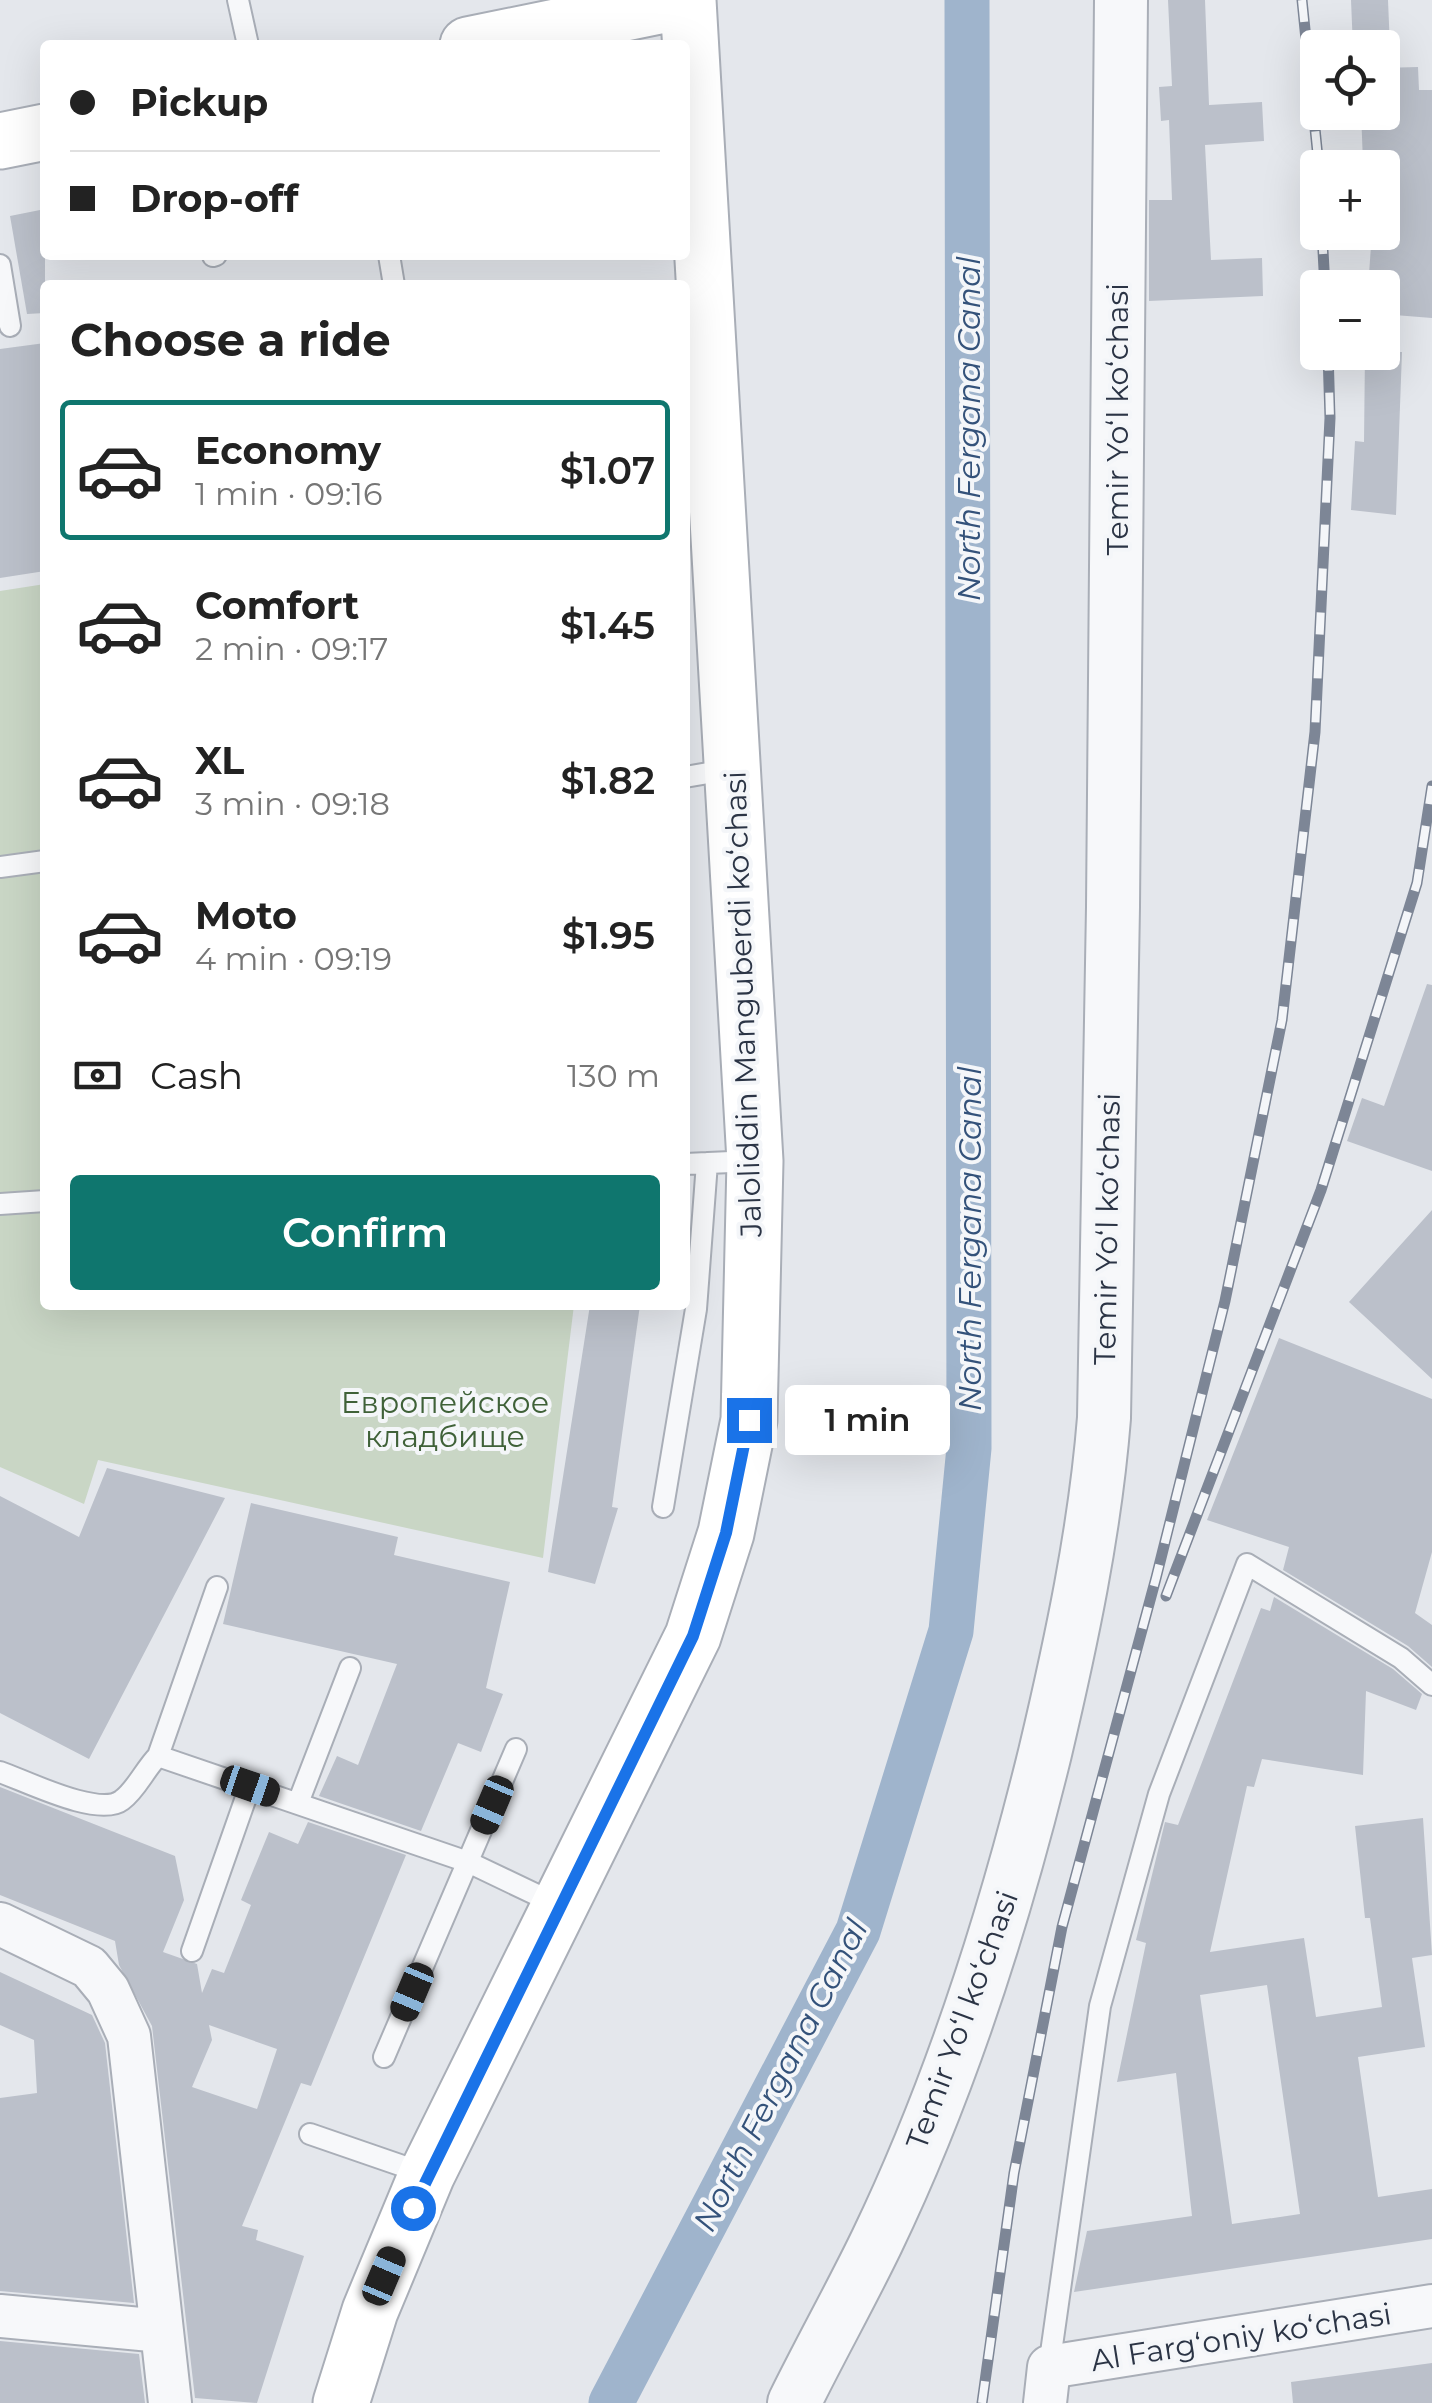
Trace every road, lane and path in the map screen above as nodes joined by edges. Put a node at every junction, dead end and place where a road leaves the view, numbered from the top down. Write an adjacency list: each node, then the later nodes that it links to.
1 (238, 0): 4 (lane)
2 (688, 0): 5 (main road); 6 (main road, Jaloliddin Manguberdi koʻchasi)
3 (1120, 0): 40 (street, Temir Yoʻl koʻchasi)
4 (247, 40)
5 (492, 40)
6 (689, 40)
7 (690, 74): 12 (main road, Jaloliddin Manguberdi koʻchasi)
8 (40, 133): 9 (main road)
9 (0, 141)
10 (0, 265): 11 (lane)
11 (10, 326)
12 (709, 773): 15 (main road, Jaloliddin Manguberdi koʻchasi)
13 (40, 862): 14 (lane)
14 (0, 867)
15 (716, 1162): 18 (lane); 28 (main road, Jaloliddin Manguberdi koʻchasi)
16 (40, 1201): 17 (lane)
17 (0, 1204)
18 (663, 1508)
19 (217, 1587): 23 (lane)
20 (350, 1668): 26 (lane)
21 (1432, 1685): 37 (lane)
22 (516, 1749): 27 (lane)
23 (158, 1756): 24 (lane); 25 (lane)
24 (0, 1772)
25 (250, 1786): 26 (lane); 30 (lane)
26 (298, 1803): 27 (lane)
27 (468, 1862): 28 (lane); 31 (lane)
28 (562, 1907): 33 (main road, Jaloliddin Manguberdi koʻchasi)
29 (0, 1924): 36 (street)
30 (192, 1951)
31 (384, 2057)
32 (310, 2134): 33 (lane)
33 (427, 2174): 39 (main road, Jaloliddin Manguberdi koʻchasi)
34 (1432, 2306): 37 (street, Al Fargʻoniy koʻchasi)
35 (0, 2316): 36 (street)
36 (162, 2331): 38 (street)
37 (1047, 2385)
38 (170, 2403)
39 (341, 2403)
40 (794, 2403)

